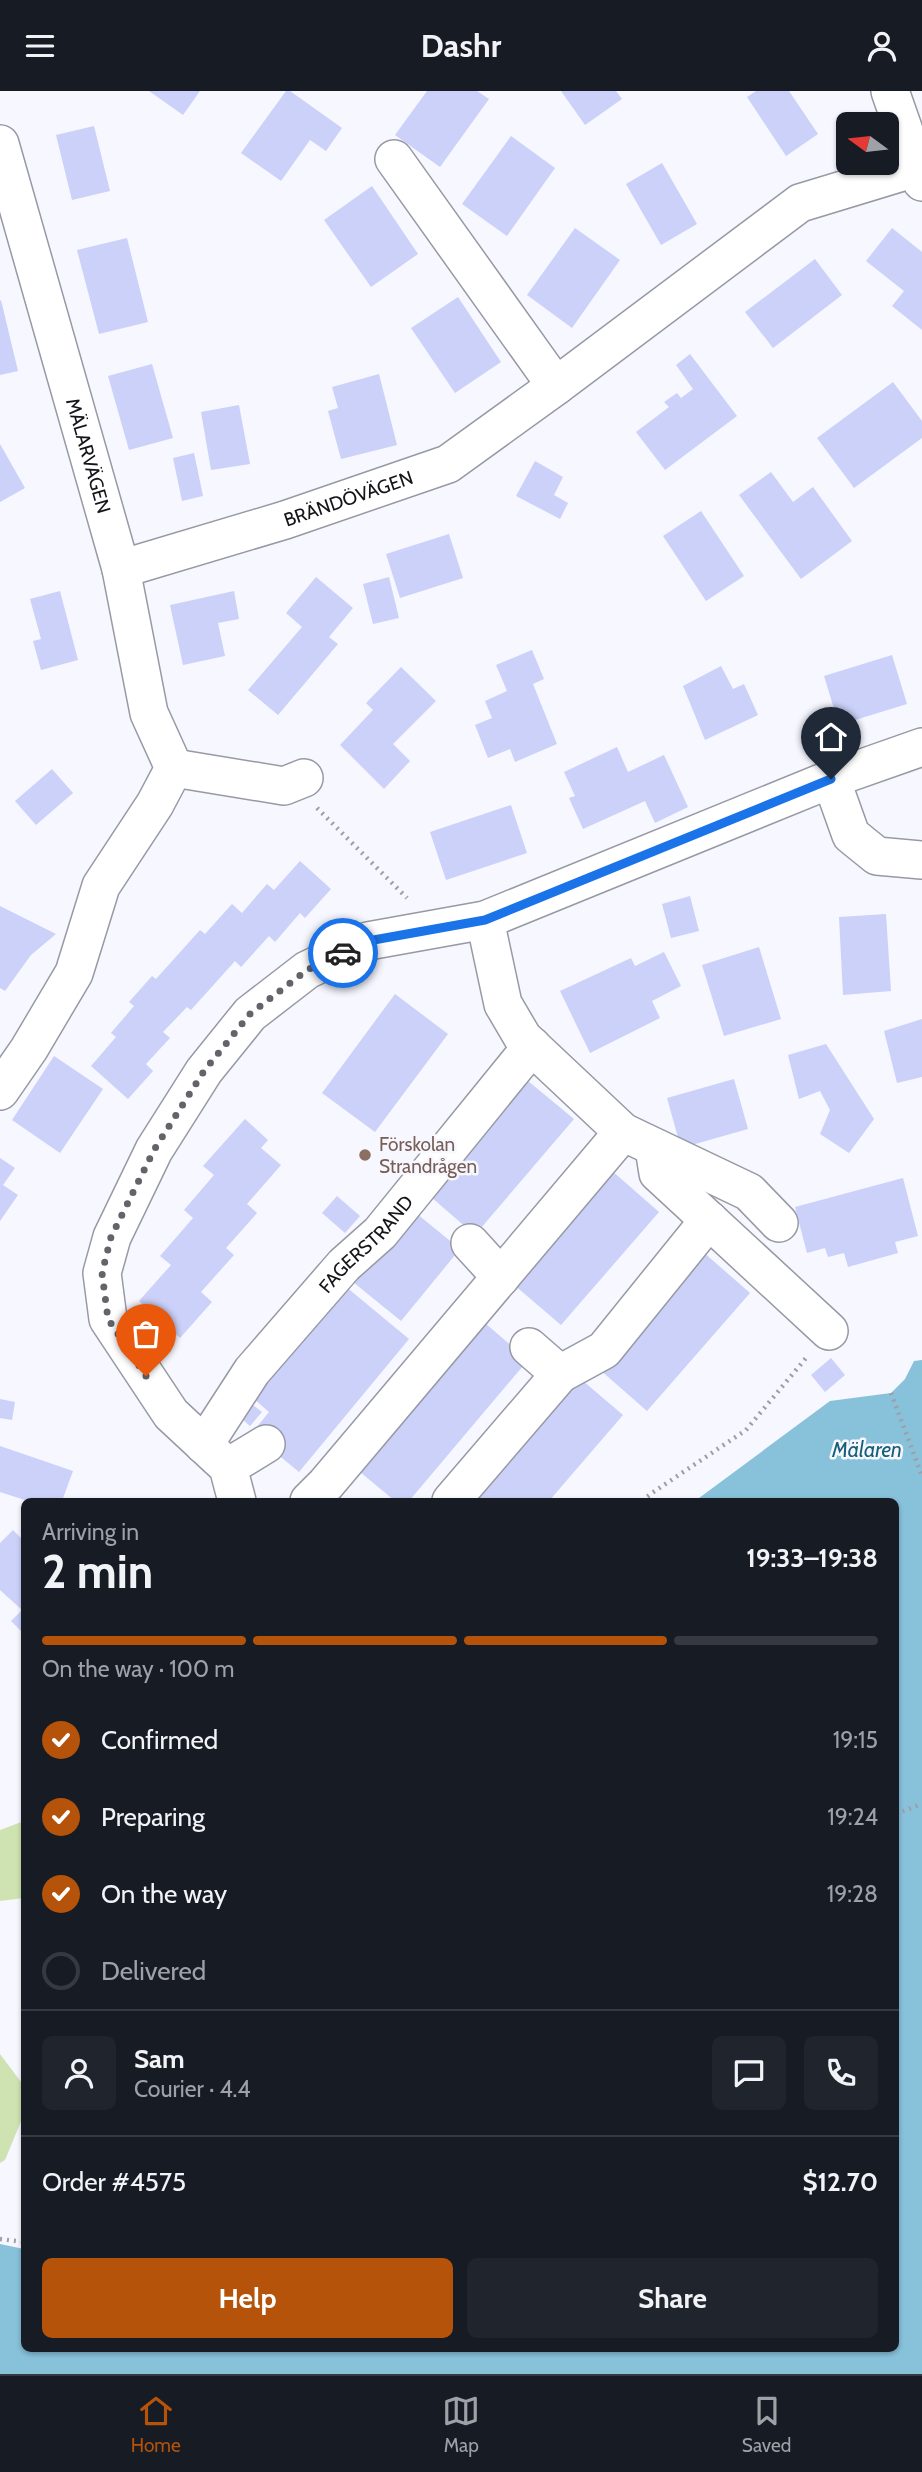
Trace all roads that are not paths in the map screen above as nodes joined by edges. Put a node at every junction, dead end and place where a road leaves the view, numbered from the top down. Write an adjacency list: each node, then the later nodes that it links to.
1 (890, 91): 4 (street)
2 (0, 144): 6 (street, MÄLARVÄGEN)
3 (394, 159): 5 (street)
4 (920, 171): 5 (street, BRÄNDÖVÄGEN)
5 (556, 386): 6 (street, BRÄNDÖVÄGEN)
6 (121, 569): 8 (street, MÄLARVÄGEN)
7 (922, 747): 9 (street)
8 (174, 768): 10 (street); 14 (street)
9 (831, 779): 11 (street); 12 (street)
10 (311, 794)
11 (922, 860)
12 (485, 920): 13 (street); 24 (street)
13 (532, 1046): 15 (street); 24 (street, FAGERSTRAND)
14 (0, 1091)
15 (638, 1140): 16 (street); 17 (street); 19 (street)
16 (709, 1220): 20 (street); 22 (street)
17 (779, 1223)
18 (470, 1243): 19 (street)
19 (501, 1277): 25 (street)
20 (829, 1331)
21 (529, 1347): 22 (street)
22 (560, 1374): 27 (street)
23 (266, 1444): 24 (street)
24 (216, 1456): 26 (street)
25 (325, 1496)
26 (236, 1498)
27 (454, 1498)

